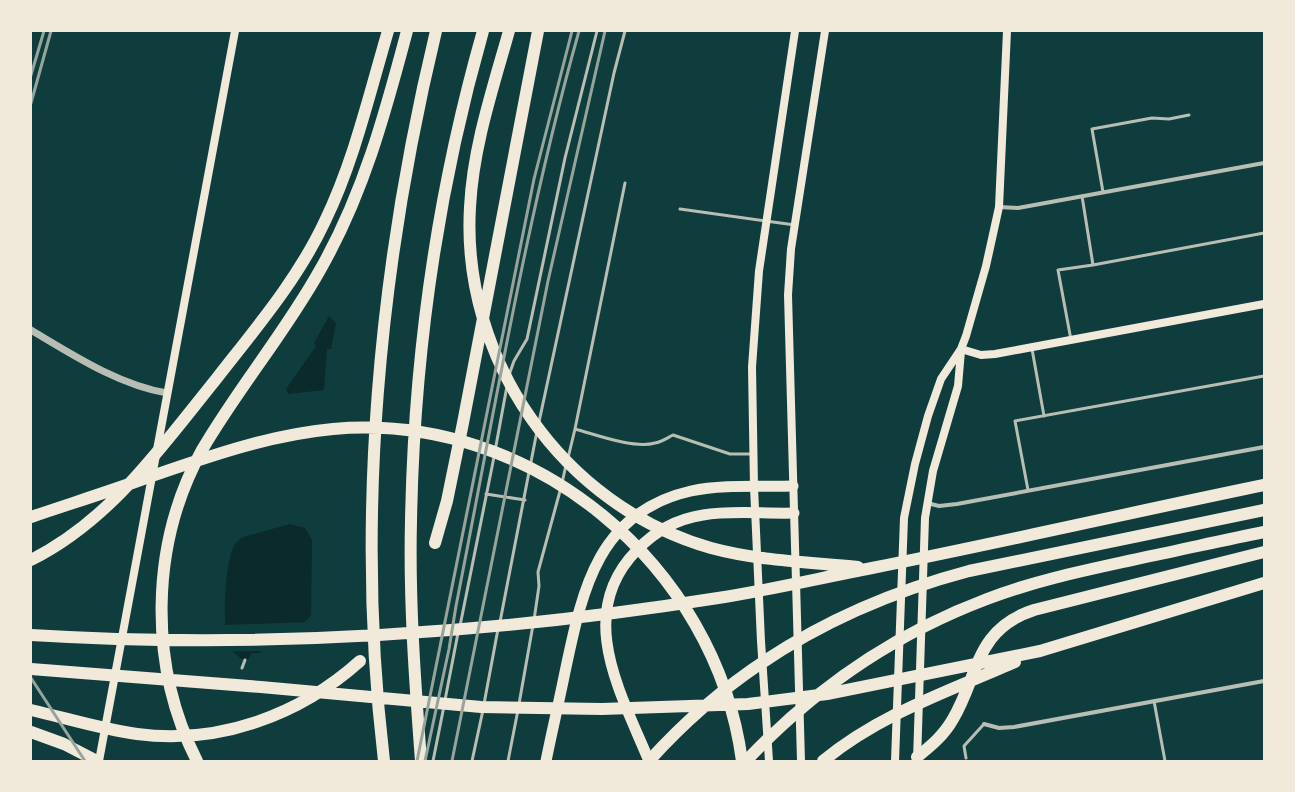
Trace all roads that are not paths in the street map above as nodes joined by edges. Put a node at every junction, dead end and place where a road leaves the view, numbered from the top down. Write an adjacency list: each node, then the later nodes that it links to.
1 (235, 31): 30 (main road)
2 (388, 31): 49 (highway)
3 (406, 31): 66 (highway)
4 (436, 31): 67 (highway)
5 (483, 31): 68 (highway)
6 (509, 31): 50 (highway)
7 (538, 31): 47 (highway)
8 (597, 31): 39 (lane)
9 (625, 31): 40 (lane)
10 (795, 31): 20 (main road)
11 (824, 31): 21 (main road)
12 (1007, 31): 18 (main road)
13 (1189, 115): 16 (lane)
14 (1264, 163): 16 (street)
15 (625, 183): 32 (lane)
16 (1103, 192): 17 (street)
17 (1082, 196): 18 (street); 23 (lane)
18 (998, 207): 28 (main road)
19 (680, 209): 20 (lane)
20 (766, 222): 21 (lane); 34 (main road)
21 (794, 225): 36 (main road)
22 (1264, 233): 23 (lane)
23 (1093, 264): 26 (lane)
24 (1264, 304): 26 (main road)
25 (31, 330): 30 (street)
26 (1071, 340): 27 (main road)
27 (1032, 347): 28 (main road); 31 (lane)
28 (961, 348): 41 (main road); 79 (main road)
29 (1264, 376): 31 (lane)
30 (167, 393): 65 (main road)
31 (1044, 416): 38 (lane)
32 (575, 429): 34 (lane); 71 (lane)
33 (1264, 447): 38 (street)
34 (754, 454): 37 (main road)
35 (1264, 485): 50 (highway)
36 (793, 486): 37 (highway); 43 (main road)
37 (754, 487): 44 (main road); 72 (highway)
38 (1028, 490): 41 (street)
39 (486, 494): 40 (lane); 69 (lane)
40 (525, 500): 70 (lane)
41 (927, 503): 64 (main road)
42 (1264, 510): 73 (highway)
43 (794, 513): 44 (highway); 77 (main road)
44 (756, 514): 73 (highway); 76 (main road)
45 (31, 517): 74 (highway)
46 (1264, 532): 75 (highway)
47 (435, 543)
48 (1264, 552): 64 (highway)
49 (31, 560)
50 (870, 568): 52 (highway)
51 (1264, 583): 53 (highway)
52 (31, 635)
53 (1040, 651): 57 (highway); 78 (highway)
54 (245, 660): 56 (lane)
55 (360, 660): 60 (highway)
56 (242, 668)
57 (31, 669)
58 (1264, 681): 59 (street)
59 (1154, 701): 61 (street); 80 (lane)
60 (31, 710)
61 (984, 724): 63 (lane)
62 (31, 732): 65 (highway)
63 (966, 758)
64 (917, 759)
65 (98, 761)
66 (197, 761)
67 (384, 761)
68 (422, 761)
69 (433, 761)
70 (472, 761)
71 (508, 761)
72 (546, 761)
73 (649, 761)
74 (742, 761)
75 (746, 761)
76 (769, 761)
77 (801, 761)
78 (824, 761)
79 (895, 761)
80 (1165, 761)

